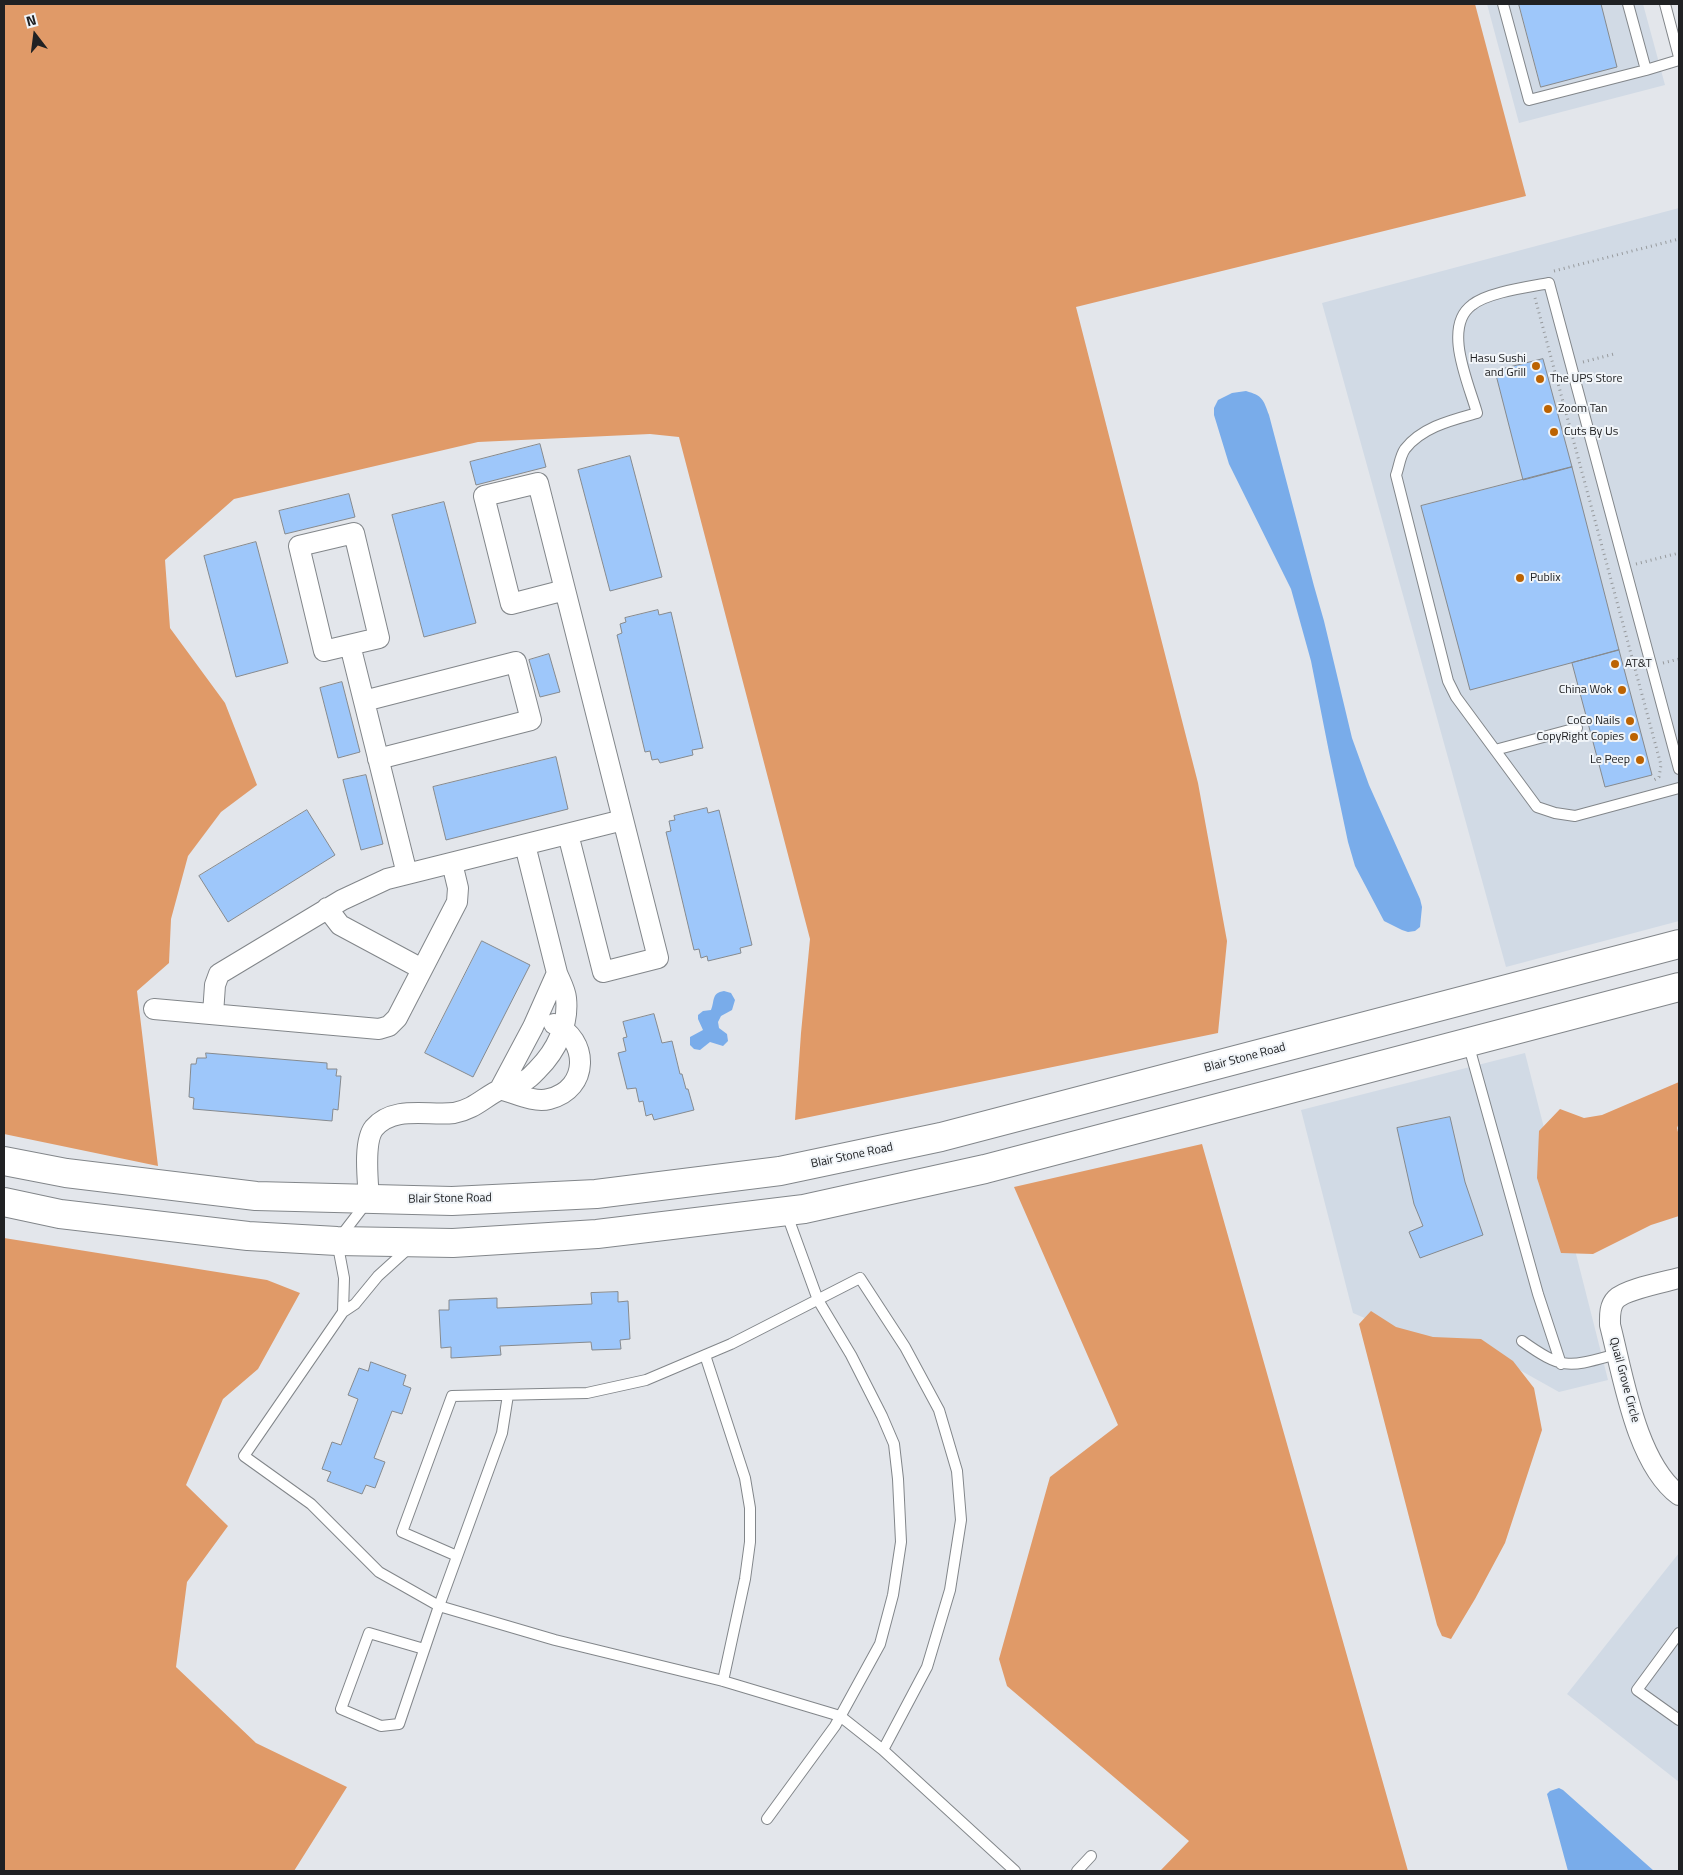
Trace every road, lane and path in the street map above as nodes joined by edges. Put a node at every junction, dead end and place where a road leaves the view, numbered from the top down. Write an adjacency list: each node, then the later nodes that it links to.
1 (1503, 4): 5 (lane)
2 (1628, 4): 5 (lane)
3 (1665, 4): 4 (lane)
4 (1679, 58): 5 (lane)
5 (1646, 70)
6 (1679, 553): 7 (path)
7 (1625, 568): 8 (path); 13 (lane); 15 (lane)
8 (1609, 572)
9 (565, 590): 9 (street); 17 (street)
10 (350, 645): 10 (street); 11 (street)
11 (364, 701): 14 (street); 14 (street)
12 (1577, 728): 13 (lane)
13 (1495, 750): 16 (lane)
14 (378, 759): 21 (street)
15 (1679, 769)
16 (1679, 788)
17 (623, 820): 18 (street); 18 (street)
18 (568, 834): 19 (street)
19 (525, 845): 20 (street); 25 (street)
20 (452, 863): 21 (street); 24 (street)
21 (407, 874): 22 (street)
22 (327, 908): 24 (street); 28 (street)
23 (1679, 944): 34 (main road, Blair Stone Road)
24 (422, 970): 28 (street)
25 (557, 973): 29 (street); 30 (street)
26 (1679, 987): 31 (main road)
27 (154, 1009): 28 (street)
28 (213, 1014)
29 (538, 1017): 30 (street); 32 (street)
30 (563, 1028): 32 (street); 32 (street)
31 (1468, 1042): 36 (main road); 45 (lane)
32 (500, 1089): 34 (street)
33 (4, 1161): 34 (main road, Blair Stone Road)
34 (369, 1199): 37 (lane)
35 (4, 1202): 37 (main road)
36 (786, 1211): 38 (main road); 40 (lane)
37 (337, 1242): 38 (main road); 41 (lane)
38 (416, 1242): 41 (lane)
39 (1679, 1278): 43 (street, Quail Grove Circle)
40 (818, 1300): 44 (lane); 53 (lane); 55 (lane)
41 (343, 1312): 49 (lane)
42 (1522, 1341): 45 (lane)
43 (1617, 1354): 45 (lane); 47 (street, Quail Grove Circle)
44 (705, 1355): 46 (lane); 52 (lane)
45 (1560, 1364)
46 (508, 1395): 48 (lane); 48 (lane)
47 (1679, 1495)
48 (457, 1556): 49 (lane)
49 (439, 1606): 51 (lane); 52 (lane)
50 (1679, 1633): 54 (lane)
51 (424, 1649): 51 (lane)
52 (723, 1681): 53 (lane)
53 (840, 1716): 55 (lane); 56 (lane)
54 (1679, 1720)
55 (883, 1750): 58 (lane)
56 (767, 1819)
57 (1091, 1856): 59 (lane)
58 (1015, 1871)
59 (1077, 1871)

